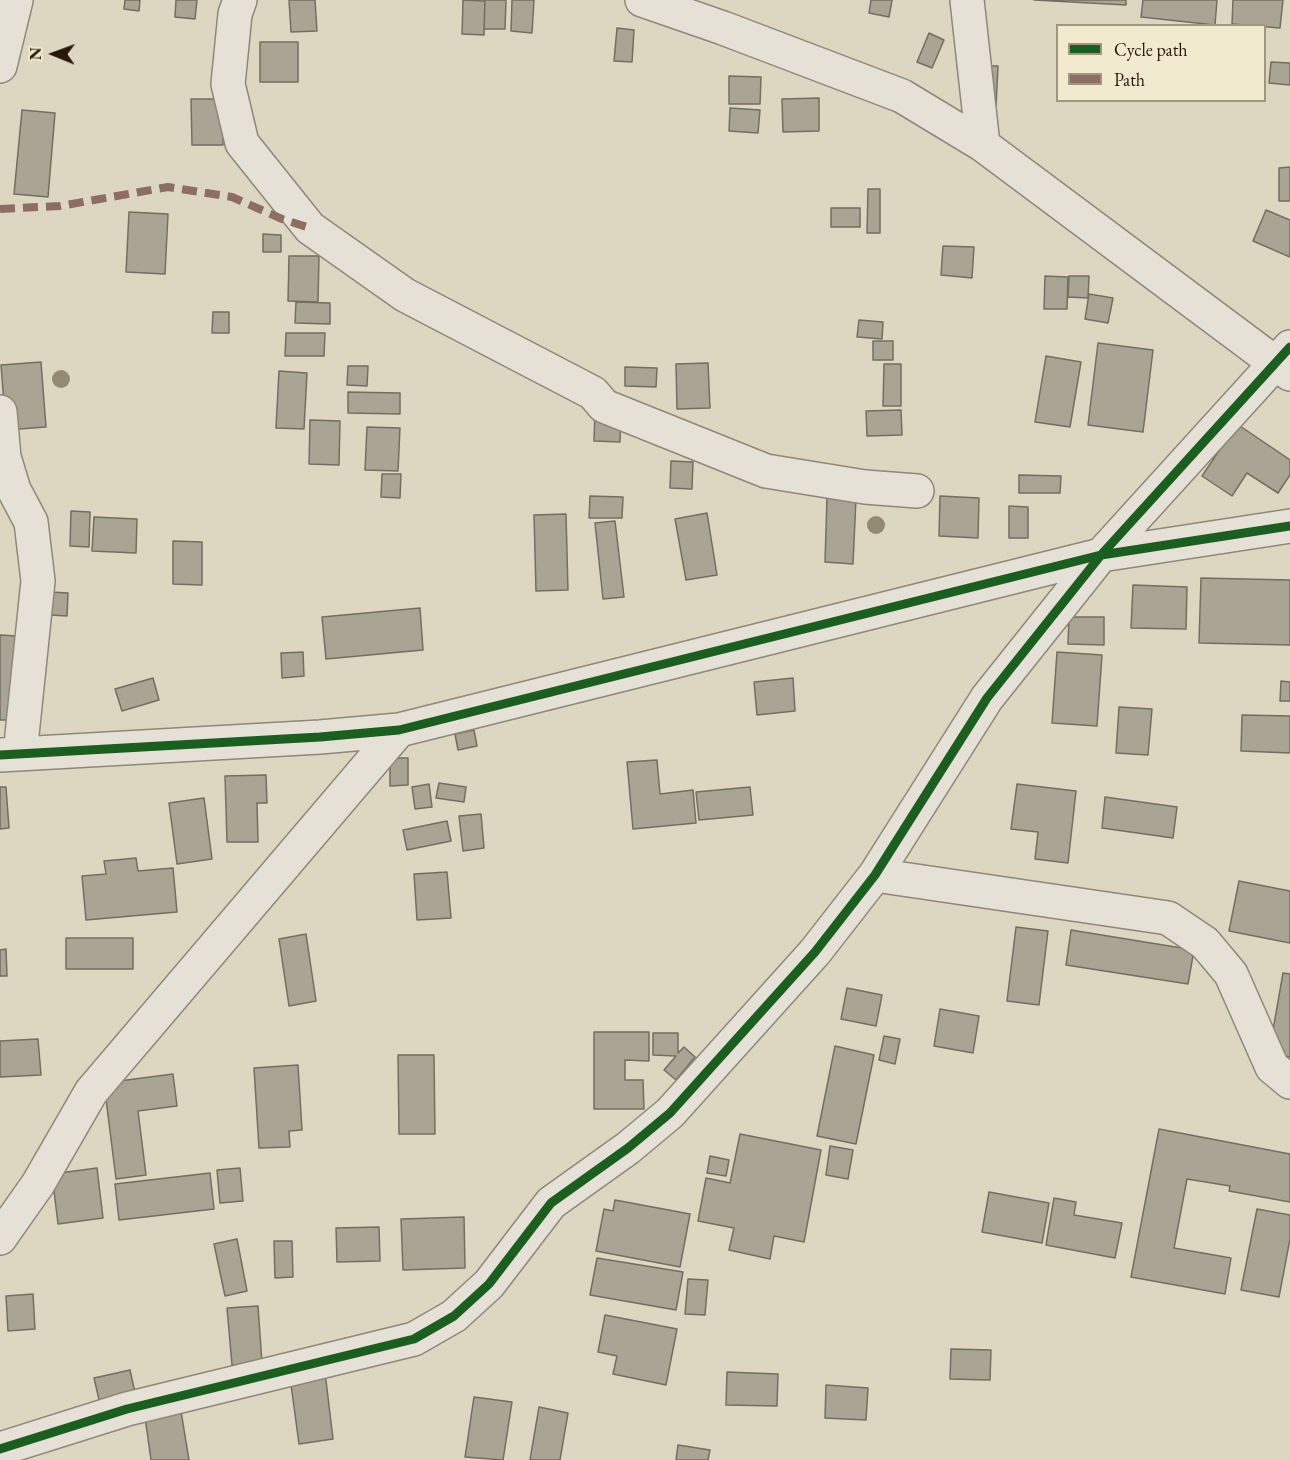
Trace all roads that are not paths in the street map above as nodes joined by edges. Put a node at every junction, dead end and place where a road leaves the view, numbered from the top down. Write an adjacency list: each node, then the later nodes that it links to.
1 (16, 0): 5 (street)
2 (240, 0): 10 (street)
3 (642, 0): 6 (street)
4 (967, 0): 6 (street)
5 (0, 66)
6 (983, 145): 7 (street)
7 (1285, 362): 12 (street)
8 (0, 412): 9 (street)
9 (7, 488): 14 (street)
10 (917, 491)
11 (1290, 526): 12 (street)
12 (1101, 555): 13 (street); 15 (street)
13 (399, 730): 14 (street); 17 (street)
14 (10, 754)
15 (875, 875): 16 (street); 18 (street)
16 (1290, 1082)
17 (0, 1238)
18 (0, 1449)

